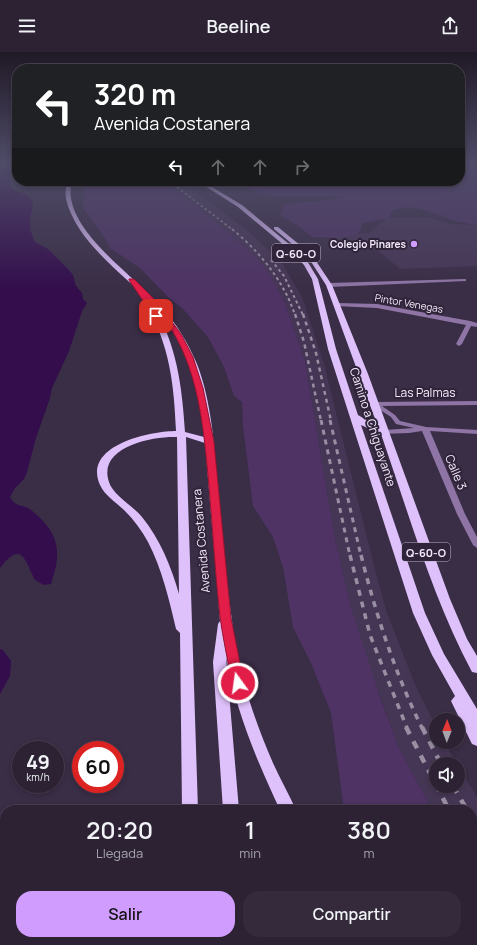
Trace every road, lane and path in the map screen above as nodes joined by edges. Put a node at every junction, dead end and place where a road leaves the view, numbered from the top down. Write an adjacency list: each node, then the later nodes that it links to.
1 (69, 206): 4 (main road, Avenida Costanera)
2 (239, 206): 13 (main road, Camino a Chiguayante / Q-60-O)
3 (247, 206): 6 (main road, Camino a Chiguayante / Q-60-O)
4 (132, 280): 18 (main road, Avenida Costanera); 19 (main road, Avenida Costanera)
5 (464, 280): 6 (street)
6 (329, 285): 7 (main road, Camino a Chiguayante / Q-60-O)
7 (338, 305): 8 (street, Pintor Venegas); 12 (main road, Camino a Chiguayante / Q-60-O)
8 (470, 323): 9 (street, Pintor Venegas); 10 (street)
9 (477, 325)
10 (459, 344)
11 (477, 403): 12 (street, Las Palmas)
12 (374, 404): 14 (street); 16 (main road, Camino a Chiguayante / Q-60-O)
13 (355, 417): 16 (main road); 23 (main road, Camino a Chiguayante / Q-60-O)
14 (398, 424): 15 (street); 16 (street)
15 (425, 429): 16 (street); 17 (street); 20 (street, Calle 3)
16 (388, 432): 24 (main road, Camino a Chiguayante / Q-60-O)
17 (477, 432)
18 (181, 434): 19 (main road); 22 (main road, Avenida Costanera); 22 (main road)
19 (209, 442): 21 (main road, Avenida Costanera)
20 (477, 545)
21 (226, 618): 28 (main road); 29 (main road, Avenida Costanera)
22 (186, 650): 27 (main road, Avenida Costanera)
23 (438, 655): 25 (main road, Camino a Chiguayante / Q-60-O); 26 (main road)
24 (477, 668)
25 (477, 721)
26 (477, 740)
27 (190, 805)
28 (231, 805)
29 (286, 805)

